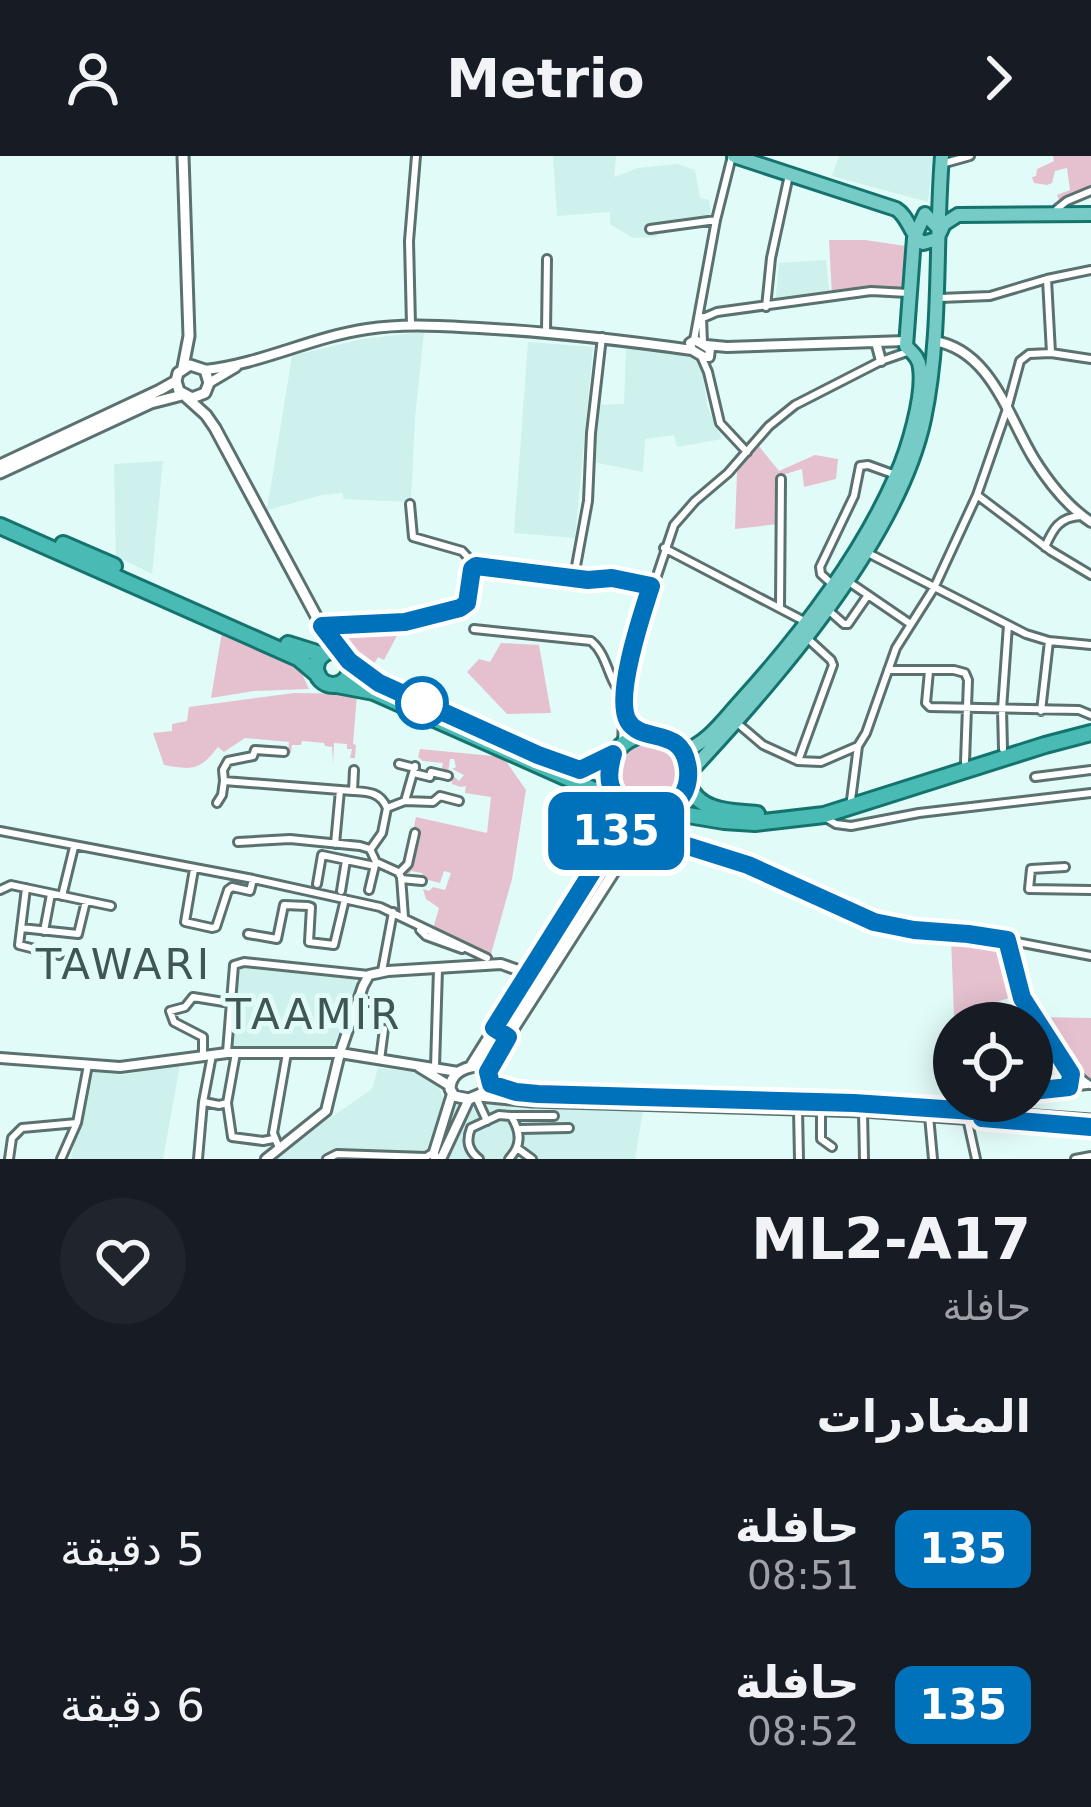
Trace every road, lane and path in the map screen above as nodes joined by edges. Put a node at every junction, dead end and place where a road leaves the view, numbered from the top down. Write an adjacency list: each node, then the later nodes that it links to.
1 (184, 156): 28 (main road)
2 (416, 156): 26 (street)
3 (734, 156): 7 (main road); 13 (street)
4 (752, 156): 9 (main road)
5 (970, 156): 6 (street)
6 (942, 160): 11 (main road)
7 (789, 174): 9 (main road); 23 (street)
8 (1091, 190): 10 (street)
9 (897, 206): 11 (main road); 16 (main road)
10 (1057, 208): 11 (main road); 12 (main road)
11 (933, 211): 15 (main road); 16 (main road)
12 (1091, 211): 15 (main road)
13 (716, 220): 14 (street); 22 (street)
14 (650, 229)
15 (940, 233): 16 (main road); 21 (main road)
16 (914, 235): 20 (main road)
17 (547, 259): 27 (street)
18 (1091, 270): 19 (street)
19 (1047, 279): 21 (street); 34 (street)
20 (909, 291): 21 (main road); 23 (street); 32 (main road)
21 (936, 296): 30 (main road)
22 (704, 298): 24 (street); 25 (street)
23 (766, 307): 24 (street)
24 (717, 312): 25 (street)
25 (702, 316): 33 (street)
26 (411, 325): 27 (street); 37 (street)
27 (546, 332): 29 (street)
28 (189, 336): 38 (main road); 39 (main road)
29 (602, 337): 33 (street); 60 (street)
30 (933, 341): 32 (main road); 40 (main road); 44 (street)
31 (876, 342): 32 (street); 33 (street); 36 (street)
32 (909, 347): 36 (street); 40 (main road)
33 (701, 348): 46 (street)
34 (1051, 353): 35 (street); 44 (street)
35 (1091, 359)
36 (881, 362): 46 (street)
37 (237, 366): 39 (street); 42 (street)
38 (183, 368): 39 (main road); 41 (main road)
39 (204, 369): 42 (main road)
40 (925, 380): 48 (main road); 57 (main road)
41 (176, 381): 43 (main road); 47 (main road)
42 (209, 385): 43 (main road); 45 (main road)
43 (184, 396): 45 (main road); 47 (main road)
44 (1007, 409): 50 (street); 53 (street)
45 (206, 415): 69 (main road)
46 (747, 452): 55 (street)
47 (0, 469)
48 (897, 475): 57 (main road); 61 (street)
49 (781, 479): 65 (street)
50 (976, 495): 56 (street); 63 (street)
51 (410, 504): 58 (street)
52 (0, 516): 74 (highway)
53 (1088, 519): 56 (street)
54 (0, 526): 78 (highway)
55 (664, 548): 62 (street); 65 (street)
56 (1045, 548): 59 (street)
57 (862, 550): 61 (main road); 63 (street)
58 (476, 566): 60 (street); 69 (street)
59 (1091, 575)
60 (574, 578): 62 (street)
61 (839, 582): 64 (street); 66 (main road); 71 (main road)
62 (651, 586): 81 (street)
63 (934, 588): 67 (street); 68 (street)
64 (868, 595): 66 (street); 67 (street)
65 (780, 608): 71 (street)
66 (826, 608): 71 (main road)
67 (910, 623): 76 (street)
68 (1008, 625): 72 (street); 83 (street)
69 (322, 628): 74 (main road); 75 (main road)
70 (474, 629): 81 (street)
71 (805, 629): 79 (main road); 95 (street)
72 (1049, 641): 73 (street); 84 (street)
73 (1091, 645)
74 (324, 654): 75 (highway); 78 (highway)
75 (345, 657): 80 (highway); 91 (highway)
76 (888, 670): 77 (street); 90 (street)
77 (928, 670): 82 (street); 82 (street)
78 (317, 675): 80 (highway)
79 (767, 678): 87 (main road); 94 (main road)
80 (337, 685): 112 (highway)
81 (624, 696): 85 (street)
82 (965, 708): 83 (street); 96 (street)
83 (1002, 710): 84 (street); 92 (street)
84 (1041, 710): 86 (street)
85 (625, 714): 89 (street); 91 (street)
86 (1091, 715)
87 (736, 722): 95 (street); 103 (main road)
88 (1091, 730): 92 (highway); 116 (highway)
89 (641, 734): 91 (highway); 94 (highway)
90 (858, 746): 95 (street); 108 (street)
91 (617, 749): 112 (highway)
92 (1003, 749): 96 (highway)
93 (284, 752): 104 (street)
94 (682, 752): 103 (highway)
95 (798, 761)
96 (965, 762): 108 (highway)
97 (399, 764): 98 (street)
98 (414, 769): 101 (street); 109 (street)
99 (354, 770): 106 (street)
100 (1091, 770): 102 (street)
101 (448, 776)
102 (1035, 777)
103 (688, 778): 114 (highway); 115 (highway)
104 (224, 781): 105 (street); 111 (street)
105 (340, 790): 106 (street); 121 (street)
106 (353, 790): 113 (street)
107 (1091, 794): 116 (street)
108 (851, 800): 114 (highway)
109 (405, 801): 110 (street); 113 (street)
110 (459, 801)
111 (217, 803)
112 (625, 804): 115 (highway); 128 (main road)
113 (387, 808): 123 (street)
114 (696, 809): 115 (highway); 116 (highway)
115 (660, 812): 118 (main road)
116 (824, 815)
117 (0, 831): 122 (street)
118 (640, 831): 130 (main road); 150 (street)
119 (415, 833): 129 (street)
120 (238, 842): 121 (street)
121 (335, 844): 123 (street)
122 (74, 846): 127 (street); 140 (street)
123 (370, 850): 125 (street)
124 (346, 860): 125 (street); 134 (street); 139 (street)
125 (375, 864): 129 (street); 136 (street)
126 (1065, 867): 137 (street)
127 (194, 869): 131 (street); 131 (street)
128 (593, 869): 130 (main road); 160 (main road)
129 (400, 876): 132 (street); 145 (street)
130 (610, 878): 166 (main road)
131 (253, 879): 134 (street)
132 (422, 881)
133 (26, 888): 135 (street); 138 (street); 147 (street)
134 (314, 888): 139 (street); 143 (street)
135 (0, 890)
136 (369, 890)
137 (1091, 890)
138 (51, 894): 140 (street); 148 (street)
139 (343, 895): 143 (street); 144 (street)
140 (62, 896): 141 (street)
141 (86, 901): 142 (street); 148 (street)
142 (111, 906)
143 (308, 907): 149 (street)
144 (393, 912): 145 (street); 158 (street)
145 (404, 917): 146 (street)
146 (417, 926): 151 (street); 154 (street)
147 (21, 928): 148 (street); 152 (street)
148 (44, 931)
149 (248, 934)
150 (1007, 940): 153 (street); 177 (street)
151 (474, 954): 154 (street); 156 (street)
152 (59, 955)
153 (1091, 956)
154 (488, 958): 155 (street)
155 (501, 964): 156 (street); 160 (street)
156 (473, 966): 157 (street)
157 (438, 969): 158 (street); 176 (street)
158 (382, 971): 159 (street)
159 (369, 974): 161 (street); 163 (street)
160 (529, 974): 164 (main road)
161 (358, 998): 162 (street); 169 (street)
162 (374, 1002)
163 (230, 1003): 167 (street); 170 (street)
164 (494, 1028): 166 (main road); 175 (main road)
165 (384, 1029): 172 (street)
166 (508, 1037): 179 (main road)
167 (231, 1053): 168 (street); 170 (street); 187 (street)
168 (287, 1053): 169 (street); 204 (street)
169 (340, 1053): 172 (street); 207 (street)
170 (207, 1056): 173 (street); 186 (street)
171 (0, 1058): 173 (street)
172 (380, 1060): 174 (street)
173 (88, 1065): 201 (street)
174 (417, 1066): 176 (street); 183 (street)
175 (471, 1066): 178 (main road); 179 (main road)
176 (435, 1068): 178 (street)
177 (1070, 1069): 180 (street); 181 (street)
178 (458, 1072): 183 (main road)
179 (490, 1078): 184 (main road); 185 (main road)
180 (1091, 1085): 181 (street)
181 (1069, 1087): 182 (street)
182 (1053, 1089)
183 (451, 1090): 185 (main road); 208 (street)
184 (508, 1095): 185 (main road); 188 (main road)
185 (474, 1097): 198 (street); 208 (street)
186 (203, 1102): 187 (street); 212 (street)
187 (226, 1103): 204 (street)
188 (754, 1103): 189 (main road); 190 (main road)
189 (798, 1108): 191 (main road); 218 (street)
190 (856, 1108): 191 (main road); 192 (main road); 196 (main road); 219 (street)
191 (820, 1109): 205 (street)
192 (933, 1110)
193 (933, 1115): 196 (main road)
194 (511, 1116): 195 (street); 198 (street); 203 (street)
195 (554, 1116)
196 (928, 1116): 220 (street)
197 (1053, 1119): 200 (main road)
198 (487, 1120): 215 (street)
199 (977, 1122): 221 (street)
200 (1091, 1123)
201 (76, 1125): 210 (street); 211 (street)
202 (569, 1128): 203 (street)
203 (519, 1129): 206 (street)
204 (273, 1138): 207 (street)
205 (832, 1147)
206 (517, 1148): 216 (street); 217 (street)
207 (280, 1149): 213 (street)
208 (437, 1156): 214 (street)
209 (1091, 1156): 222 (street)
210 (9, 1159)
211 (61, 1159)
212 (198, 1159)
213 (266, 1159)
214 (327, 1159)
215 (479, 1159)
216 (509, 1159)
217 (532, 1159)
218 (799, 1159)
219 (864, 1159)
220 (933, 1159)
221 (976, 1159)
222 (1075, 1159)

